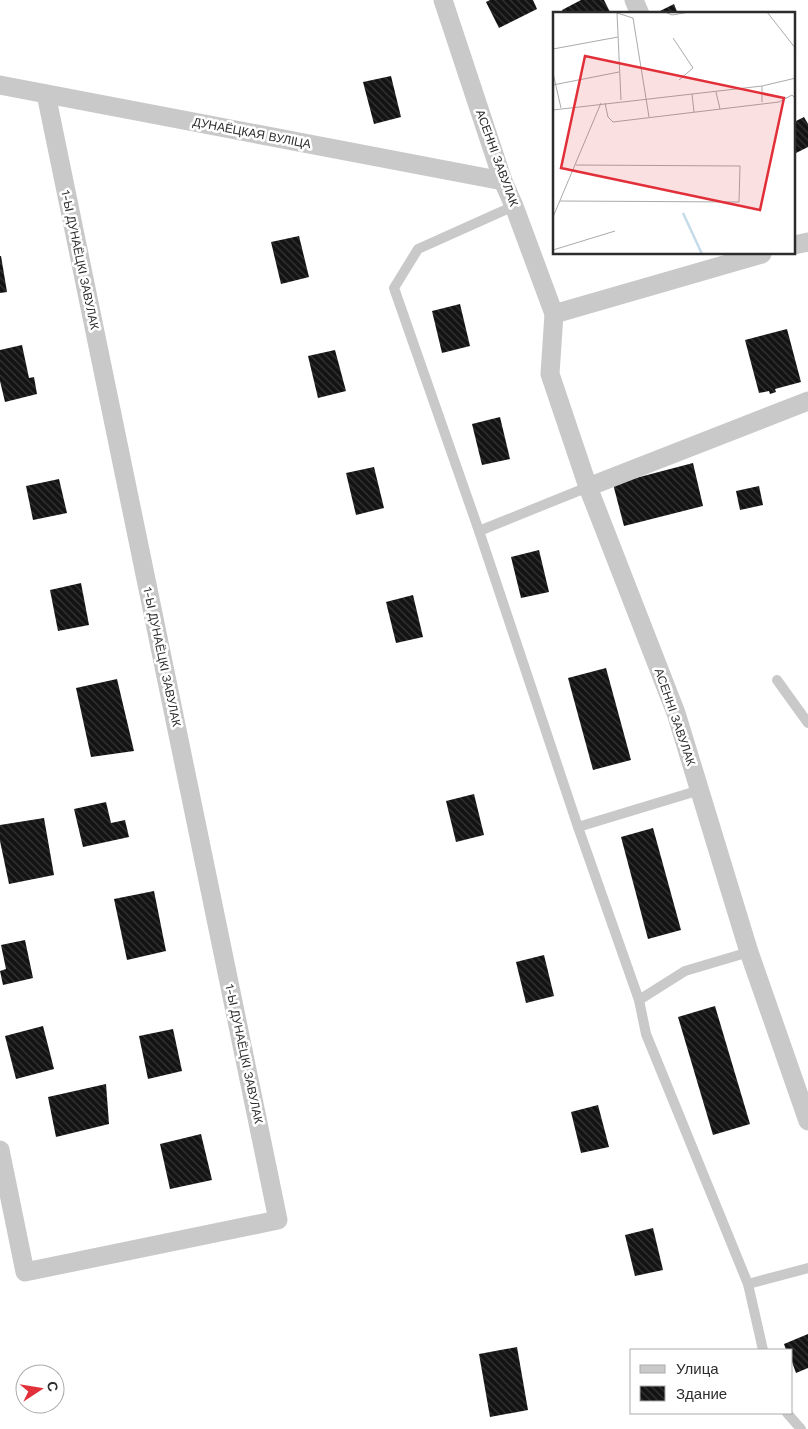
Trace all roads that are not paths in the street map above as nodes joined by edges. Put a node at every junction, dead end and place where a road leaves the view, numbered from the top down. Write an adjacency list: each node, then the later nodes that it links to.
1 (443, 0): 6 (street, АСЕННІ ЗАВУЛАК)
2 (634, 0): 3 (street)
3 (639, 12)
4 (0, 85): 5 (street, ДУНАЁЦКАЯ ВУЛІЦА)
5 (46, 94): 6 (street, ДУНАЁЦКАЯ ВУЛІЦА); 20 (street, 1-Ы ДУНАЁЦКІ ЗАВУЛАК)
6 (503, 181): 7 (street, АСЕННІ ЗАВУЛАК)
7 (514, 206): 9 (street, АСЕННІ ЗАВУЛАК); 12 (lane)
8 (750, 255): 9 (street)
9 (554, 314): 11 (street, АСЕННІ ЗАВУЛАК)
10 (808, 401): 11 (street)
11 (588, 487): 12 (lane); 15 (street, АСЕННІ ЗАВУЛАК)
12 (479, 531): 16 (lane)
13 (777, 680): 14 (lane)
14 (808, 723)
15 (700, 790): 16 (lane); 17 (street, АСЕННІ ЗАВУЛАК)
16 (578, 827): 18 (lane)
17 (749, 952): 18 (lane); 19 (street, АСЕННІ ЗАВУЛАК)
18 (639, 1000): 22 (lane)
19 (808, 1121)
20 (0, 1150)
21 (808, 1268): 22 (lane)
22 (748, 1284): 23 (lane)
23 (763, 1349)
24 (788, 1414): 25 (lane)
25 (802, 1429)

